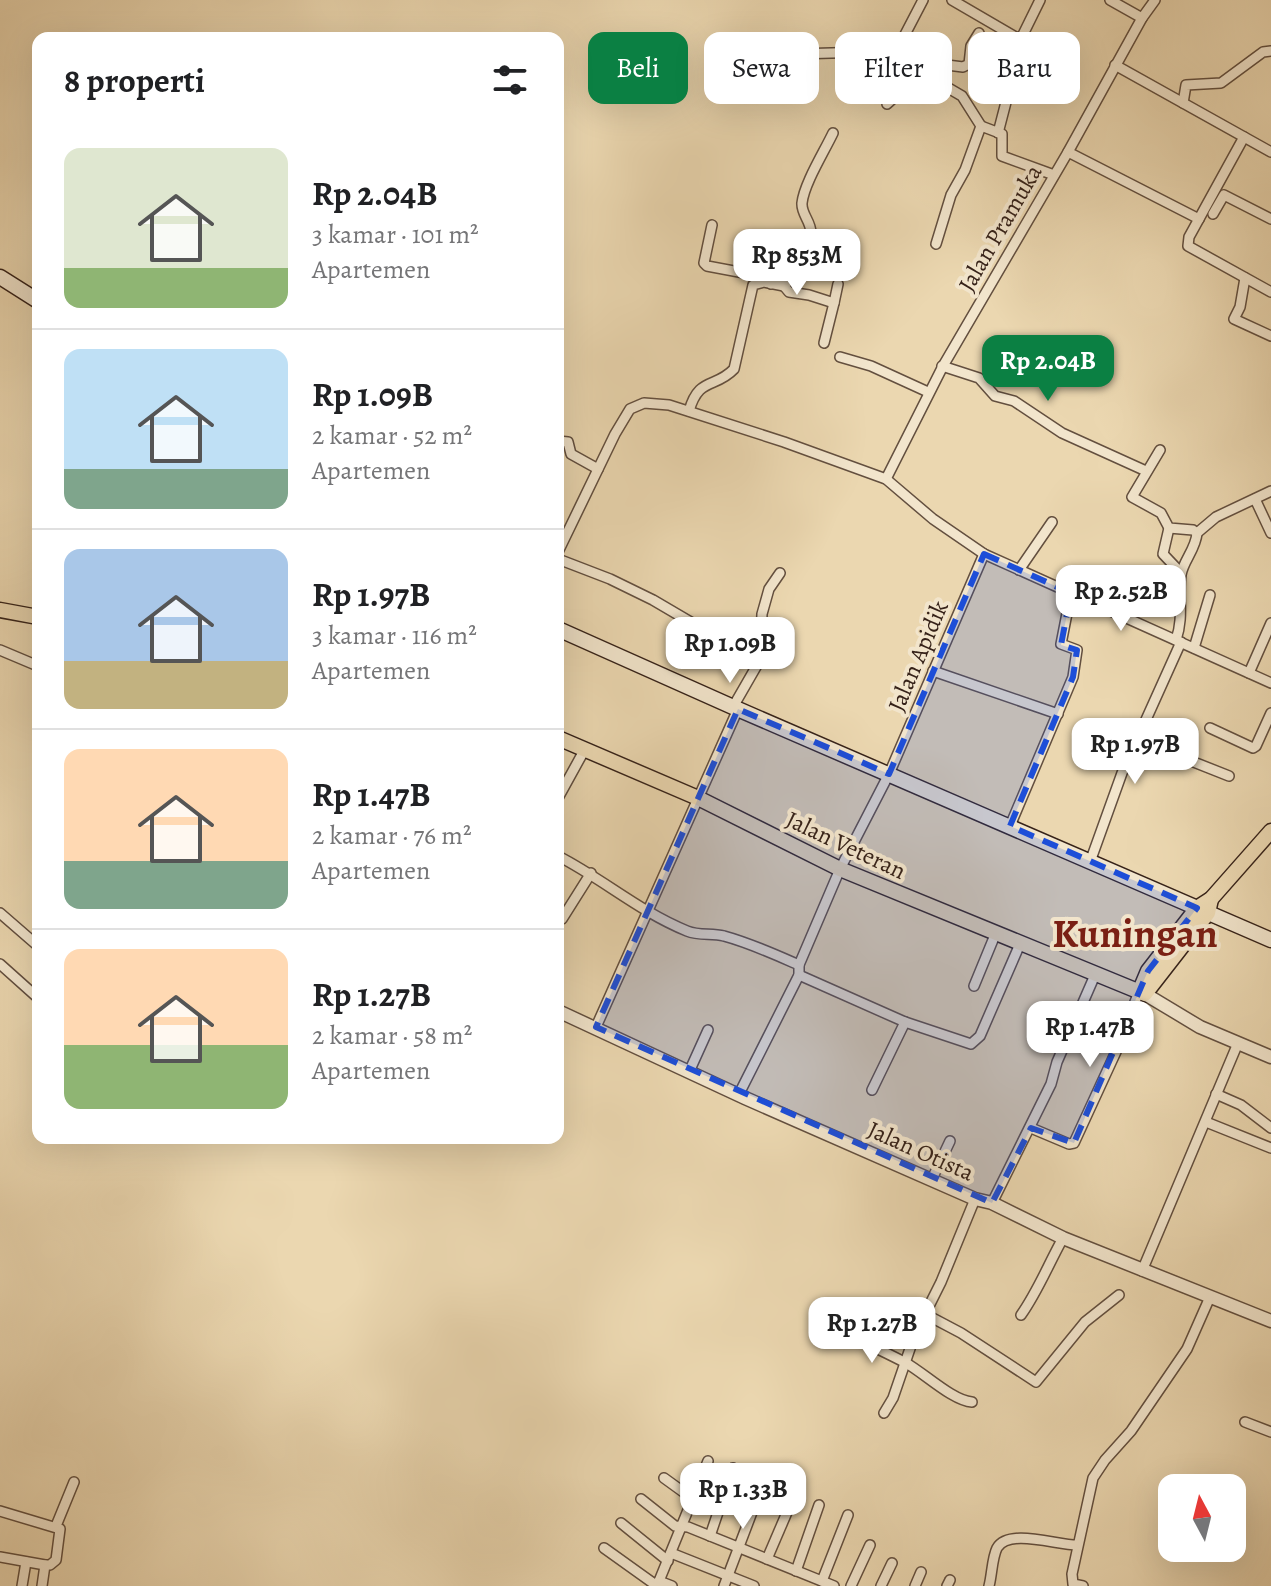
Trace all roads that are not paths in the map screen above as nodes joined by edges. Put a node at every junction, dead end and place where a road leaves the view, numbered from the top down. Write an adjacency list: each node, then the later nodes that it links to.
1 (923, 0): 7 (street)
2 (952, 0): 8 (street)
3 (1040, 0): 9 (street)
4 (1110, 0): 6 (street)
5 (1155, 0): 6 (street, Jalan Pramuka)
6 (1142, 18): 11 (street, Jalan Pramuka)
7 (906, 32)
8 (1007, 32)
9 (1023, 32)
10 (1271, 51): 13 (street)
11 (1115, 65): 13 (street); 19 (street, Jalan Pramuka)
12 (952, 90): 15 (street)
13 (1183, 103): 18 (street)
14 (1006, 104): 17 (street)
15 (981, 126): 17 (street); 26 (street)
16 (833, 133): 34 (street)
17 (998, 133): 21 (street)
18 (1244, 137): 20 (street); 23 (street)
19 (1068, 152): 21 (street, Jalan Pramuka); 23 (street)
20 (1271, 152)
21 (1054, 175): 41 (street, Jalan Pramuka)
22 (1213, 214): 24 (street)
23 (1199, 219): 30 (street)
24 (1271, 219)
25 (712, 225): 31 (street)
26 (936, 244)
27 (761, 247): 31 (street)
28 (778, 249): 32 (street)
29 (0, 277): 36 (main road)
30 (1245, 278): 35 (street); 38 (street)
31 (754, 280): 32 (street); 43 (street)
32 (771, 284): 34 (street)
33 (838, 284): 37 (street)
34 (784, 286): 37 (street)
35 (1271, 292)
36 (32, 297)
37 (834, 303): 39 (street)
38 (1271, 336)
39 (824, 343)
40 (840, 357): 42 (street)
41 (942, 366): 42 (street, Jalan Pramuka); 47 (street)
42 (928, 392): 48 (street, Jalan Pramuka)
43 (689, 411): 46 (street); 48 (street)
44 (564, 442): 46 (street)
45 (1160, 450): 47 (street)
46 (598, 469): 55 (street)
47 (1146, 471): 52 (street)
48 (886, 479): 56 (street)
49 (1271, 491): 50 (street)
50 (1250, 501): 53 (street); 54 (street)
51 (1052, 522): 58 (street)
52 (1169, 528): 53 (street); 60 (street)
53 (1197, 533): 60 (street)
54 (1271, 533)
55 (564, 540)
56 (984, 554): 58 (street); 72 (street, Jalan Apidik)
57 (564, 562): 66 (street)
58 (1019, 570): 61 (street)
59 (780, 573): 75 (street)
60 (1181, 573): 68 (street)
61 (1071, 593): 68 (street); 77 (street)
62 (1210, 595): 69 (street)
63 (0, 610): 64 (main road)
64 (32, 616)
65 (1271, 623): 73 (street)
66 (699, 627)
67 (564, 632): 75 (main road)
68 (1179, 641): 69 (street); 80 (street)
69 (1194, 648): 73 (street)
70 (0, 650): 71 (street)
71 (32, 663)
72 (933, 671): 77 (street); 82 (street, Jalan Apidik)
73 (1249, 673): 74 (street)
74 (1271, 683)
75 (735, 708): 82 (main road); 85 (street)
76 (1271, 713): 78 (street)
77 (1058, 714): 86 (street)
78 (1210, 728)
79 (564, 740): 81 (main road, Jalan Veteran)
80 (1138, 740): 83 (street); 89 (street)
81 (585, 749): 84 (street); 85 (main road, Jalan Veteran)
82 (889, 774): 86 (main road); 90 (street, Jalan Apidik)
83 (1229, 776)
84 (564, 787)
85 (698, 798): 90 (main road, Jalan Veteran); 94 (street)
86 (1010, 826): 89 (main road)
87 (1271, 831): 92 (main road)
88 (564, 859): 91 (street)
89 (1090, 862): 92 (main road)
90 (840, 869): 96 (main road, Jalan Veteran); 101 (street, Jalan Apidik)
91 (591, 873): 94 (street); 95 (street)
92 (1205, 907): 97 (main road); 104 (main road)
93 (0, 913): 98 (street)
94 (647, 913): 101 (street); 108 (street)
95 (564, 916)
96 (995, 935): 99 (main road, Jalan Veteran); 103 (street)
97 (1271, 940)
98 (32, 941)
99 (1020, 944): 102 (main road, Jalan Veteran); 107 (street)
100 (0, 964): 105 (street)
101 (799, 970): 107 (street); 114 (street, Jalan Apidik)
102 (1095, 975): 104 (main road, Jalan Veteran); 117 (street)
103 (974, 986)
104 (1142, 992): 110 (street); 117 (street)
105 (32, 993)
106 (564, 1014): 108 (street, Jalan Otista)
107 (905, 1022): 113 (street)
108 (596, 1027): 112 (street, Jalan Otista)
109 (708, 1030): 112 (street)
110 (1238, 1043): 111 (street); 115 (street)
111 (1271, 1057)
112 (689, 1072): 114 (street, Jalan Otista)
113 (872, 1090)
114 (739, 1094): 121 (street, Jalan Otista)
115 (1216, 1094): 116 (street); 118 (street)
116 (1206, 1122): 120 (street); 125 (street)
117 (1031, 1128): 123 (street)
118 (1271, 1128)
119 (950, 1141): 121 (street)
120 (1271, 1148)
121 (932, 1179): 122 (street, Jalan Otista)
122 (975, 1199): 123 (street, Jalan Otista); 128 (street)
123 (992, 1203): 124 (street, Jalan Otista)
124 (1063, 1238): 125 (street, Jalan Otista); 129 (street)
125 (1142, 1271): 127 (street, Jalan Otista)
126 (1119, 1295): 128 (street)
127 (1210, 1297): 130 (street, Jalan Otista); 153 (street)
128 (925, 1314): 132 (street)
129 (1021, 1315)
130 (1271, 1321)
131 (854, 1337): 132 (street)
132 (905, 1363): 133 (street); 134 (street)
133 (972, 1402)
134 (884, 1413)
135 (1245, 1422): 136 (street)
136 (1271, 1432)
137 (708, 1461): 144 (street)
138 (733, 1468): 151 (street)
139 (664, 1478): 144 (street)
140 (765, 1478): 154 (street)
141 (74, 1482): 149 (street)
142 (794, 1496): 158 (street)
143 (641, 1499): 150 (street)
144 (693, 1499): 150 (street)
145 (819, 1505): 162 (street)
146 (0, 1511): 149 (street)
147 (848, 1515): 166 (street)
148 (621, 1523): 157 (street)
149 (56, 1526): 161 (street)
150 (682, 1527): 151 (street); 157 (street)
151 (710, 1536): 154 (street)
152 (870, 1545): 173 (street)
153 (1077, 1545): 176 (street); 177 (street)
154 (740, 1547): 158 (street); 164 (street)
155 (604, 1548): 165 (street)
156 (0, 1557): 159 (street)
157 (669, 1557): 164 (street); 165 (street)
158 (767, 1559): 162 (street)
159 (26, 1562): 161 (street); 167 (street)
160 (892, 1563): 174 (street)
161 (45, 1565): 168 (street)
162 (796, 1571): 166 (street)
163 (921, 1572): 175 (street)
164 (728, 1576): 170 (street); 171 (street)
165 (659, 1581): 169 (street)
166 (822, 1581): 172 (street)
167 (22, 1586)
168 (42, 1586)
169 (672, 1586)
170 (724, 1586)
171 (754, 1586)
172 (834, 1586)
173 (851, 1586)
174 (881, 1586)
175 (915, 1586)
176 (989, 1586)
177 (1083, 1586)

